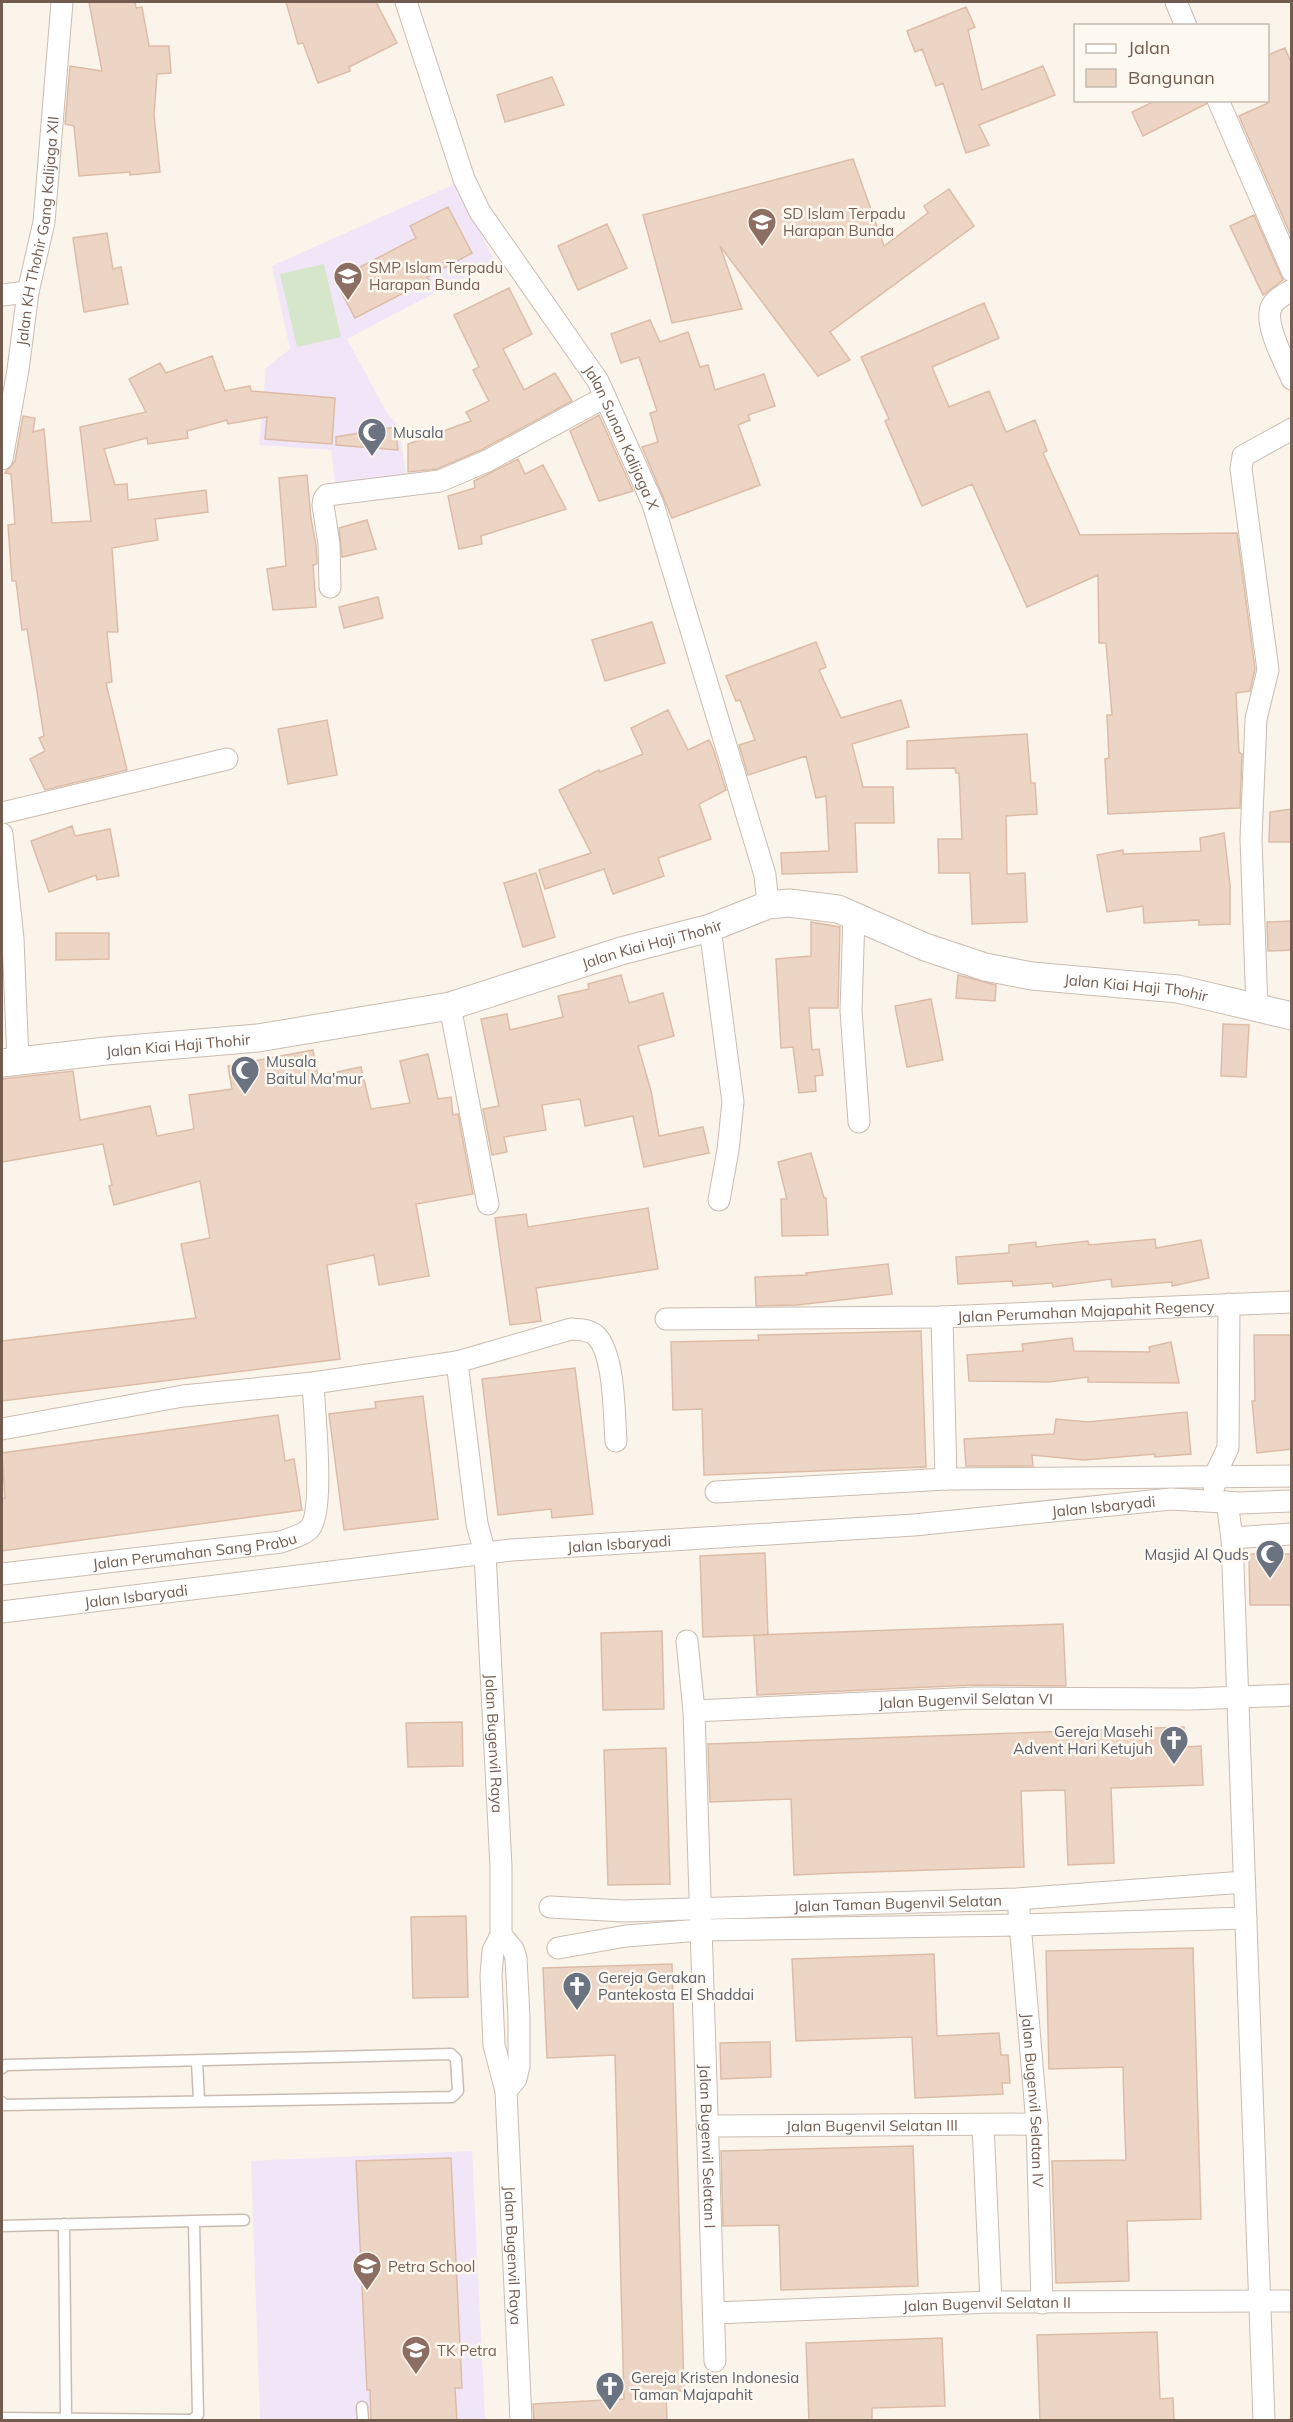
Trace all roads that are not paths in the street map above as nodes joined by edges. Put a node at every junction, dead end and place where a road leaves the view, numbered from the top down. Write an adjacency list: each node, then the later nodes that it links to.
1 (62, 2): 8 (street, Jalan KH Thohir Gang Kalijaga XII)
2 (406, 2): 12 (street, Jalan Sunan Kalijaga X)
3 (1176, 2): 4 (street)
4 (1185, 24)
5 (1219, 102): 6 (street)
6 (1292, 271)
7 (1292, 290): 11 (street)
8 (28, 292): 9 (street); 10 (street, Jalan KH Thohir Gang Kalijaga XII)
9 (2, 295)
10 (10, 369): 14 (street, Jalan KH Thohir Gang Kalijaga XII)
11 (1292, 379)
12 (606, 397): 15 (street); 19 (street, Jalan Sunan Kalijaga X)
13 (1292, 429): 23 (street)
14 (2, 459)
15 (330, 587)
16 (226, 759): 17 (street)
17 (2, 813)
18 (2, 834): 25 (street)
19 (768, 905): 20 (street, Jalan Kiai Haji Thohir); 21 (street, Jalan Kiai Haji Thohir)
20 (854, 915): 23 (street, Jalan Kiai Haji Thohir); 26 (street)
21 (710, 928): 22 (street, Jalan Kiai Haji Thohir); 27 (street)
22 (450, 1006): 25 (street, Jalan Kiai Haji Thohir); 28 (street)
23 (1257, 1009): 24 (street, Jalan Kiai Haji Thohir)
24 (1292, 1016)
25 (10, 1062)
26 (859, 1122)
27 (719, 1200)
28 (488, 1204)
29 (1292, 1302): 30 (street, Jalan Perumahan Majapahit Regency)
30 (1229, 1304): 31 (street, Jalan Perumahan Majapahit Regency); 37 (street, Jalan Perumahan Majapahit Regency)
31 (942, 1317): 32 (street, Jalan Perumahan Majapahit Regency); 41 (street, Jalan Perumahan Majapahit Regency)
32 (666, 1319)
33 (457, 1362): 34 (street); 36 (street); 47 (street)
34 (313, 1383): 35 (street); 48 (street, Jalan Perumahan Sang Prabu)
35 (2, 1429)
36 (616, 1441)
37 (1228, 1448): 38 (street, Jalan Perumahan Majapahit Regency); 39 (street, Jalan Perumahan Majapahit Regency)
38 (1215, 1475): 39 (street); 41 (street); 44 (street, Jalan Perumahan Majapahit Regency)
39 (1241, 1475): 40 (street); 44 (street, Jalan Perumahan Majapahit Regency)
40 (1292, 1476)
41 (946, 1479): 42 (street)
42 (716, 1492)
43 (1292, 1501): 44 (street, Jalan Isbaryadi)
44 (1227, 1502): 46 (street); 47 (street, Jalan Isbaryadi)
45 (1292, 1534): 46 (street)
46 (1232, 1538): 52 (street)
47 (484, 1553): 49 (street, Jalan Isbaryadi); 83 (street, Jalan Bugenvil Raya)
48 (2, 1574)
49 (2, 1612)
50 (687, 1641): 53 (street)
51 (1292, 1695): 52 (street, Jalan Bugenvil Selatan VI)
52 (1238, 1696): 53 (street, Jalan Bugenvil Selatan VI); 54 (street)
53 (694, 1711): 57 (street)
54 (1244, 1882): 55 (street, Jalan Taman Bugenvil Selatan); 58 (street)
55 (1017, 1899): 57 (street, Jalan Taman Bugenvil Selatan); 59 (street, Jalan Bugenvil Selatan IV)
56 (550, 1907): 57 (street, Jalan Taman Bugenvil Selatan)
57 (700, 1908): 60 (street, Jalan Bugenvil Selatan I)
58 (1246, 1918): 59 (street, Jalan Taman Bugenvil Selatan); 75 (street)
59 (1021, 1925): 60 (street, Jalan Taman Bugenvil Selatan); 66 (street, Jalan Bugenvil Selatan IV)
60 (700, 1930): 61 (street, Jalan Taman Bugenvil Selatan); 68 (street, Jalan Bugenvil Selatan I)
61 (558, 1948)
62 (197, 2061): 63 (lane); 64 (lane); 64 (lane)
63 (2, 2068)
64 (199, 2100): 65 (lane)
65 (2, 2102)
66 (1037, 2124): 67 (street, Jalan Bugenvil Selatan III); 76 (street, Jalan Bugenvil Selatan IV)
67 (983, 2125): 68 (street, Jalan Bugenvil Selatan III); 74 (street)
68 (707, 2126): 77 (street, Jalan Bugenvil Selatan I)
69 (244, 2220): 70 (lane)
70 (194, 2221): 71 (lane); 81 (lane)
71 (64, 2224): 72 (lane); 81 (lane)
72 (2, 2226)
73 (1292, 2301): 75 (street, Jalan Bugenvil Selatan II)
74 (991, 2302): 76 (street, Jalan Bugenvil Selatan II); 77 (street, Jalan Bugenvil Selatan II)
75 (1259, 2302): 76 (street, Jalan Bugenvil Selatan II); 84 (street)
76 (1042, 2303)
77 (715, 2313): 78 (street, Jalan Bugenvil Selatan I)
78 (715, 2361)
79 (362, 2407): 82 (lane)
80 (2, 2418): 81 (lane)
81 (66, 2419)
82 (363, 2421)
83 (521, 2421)
84 (1264, 2421)

